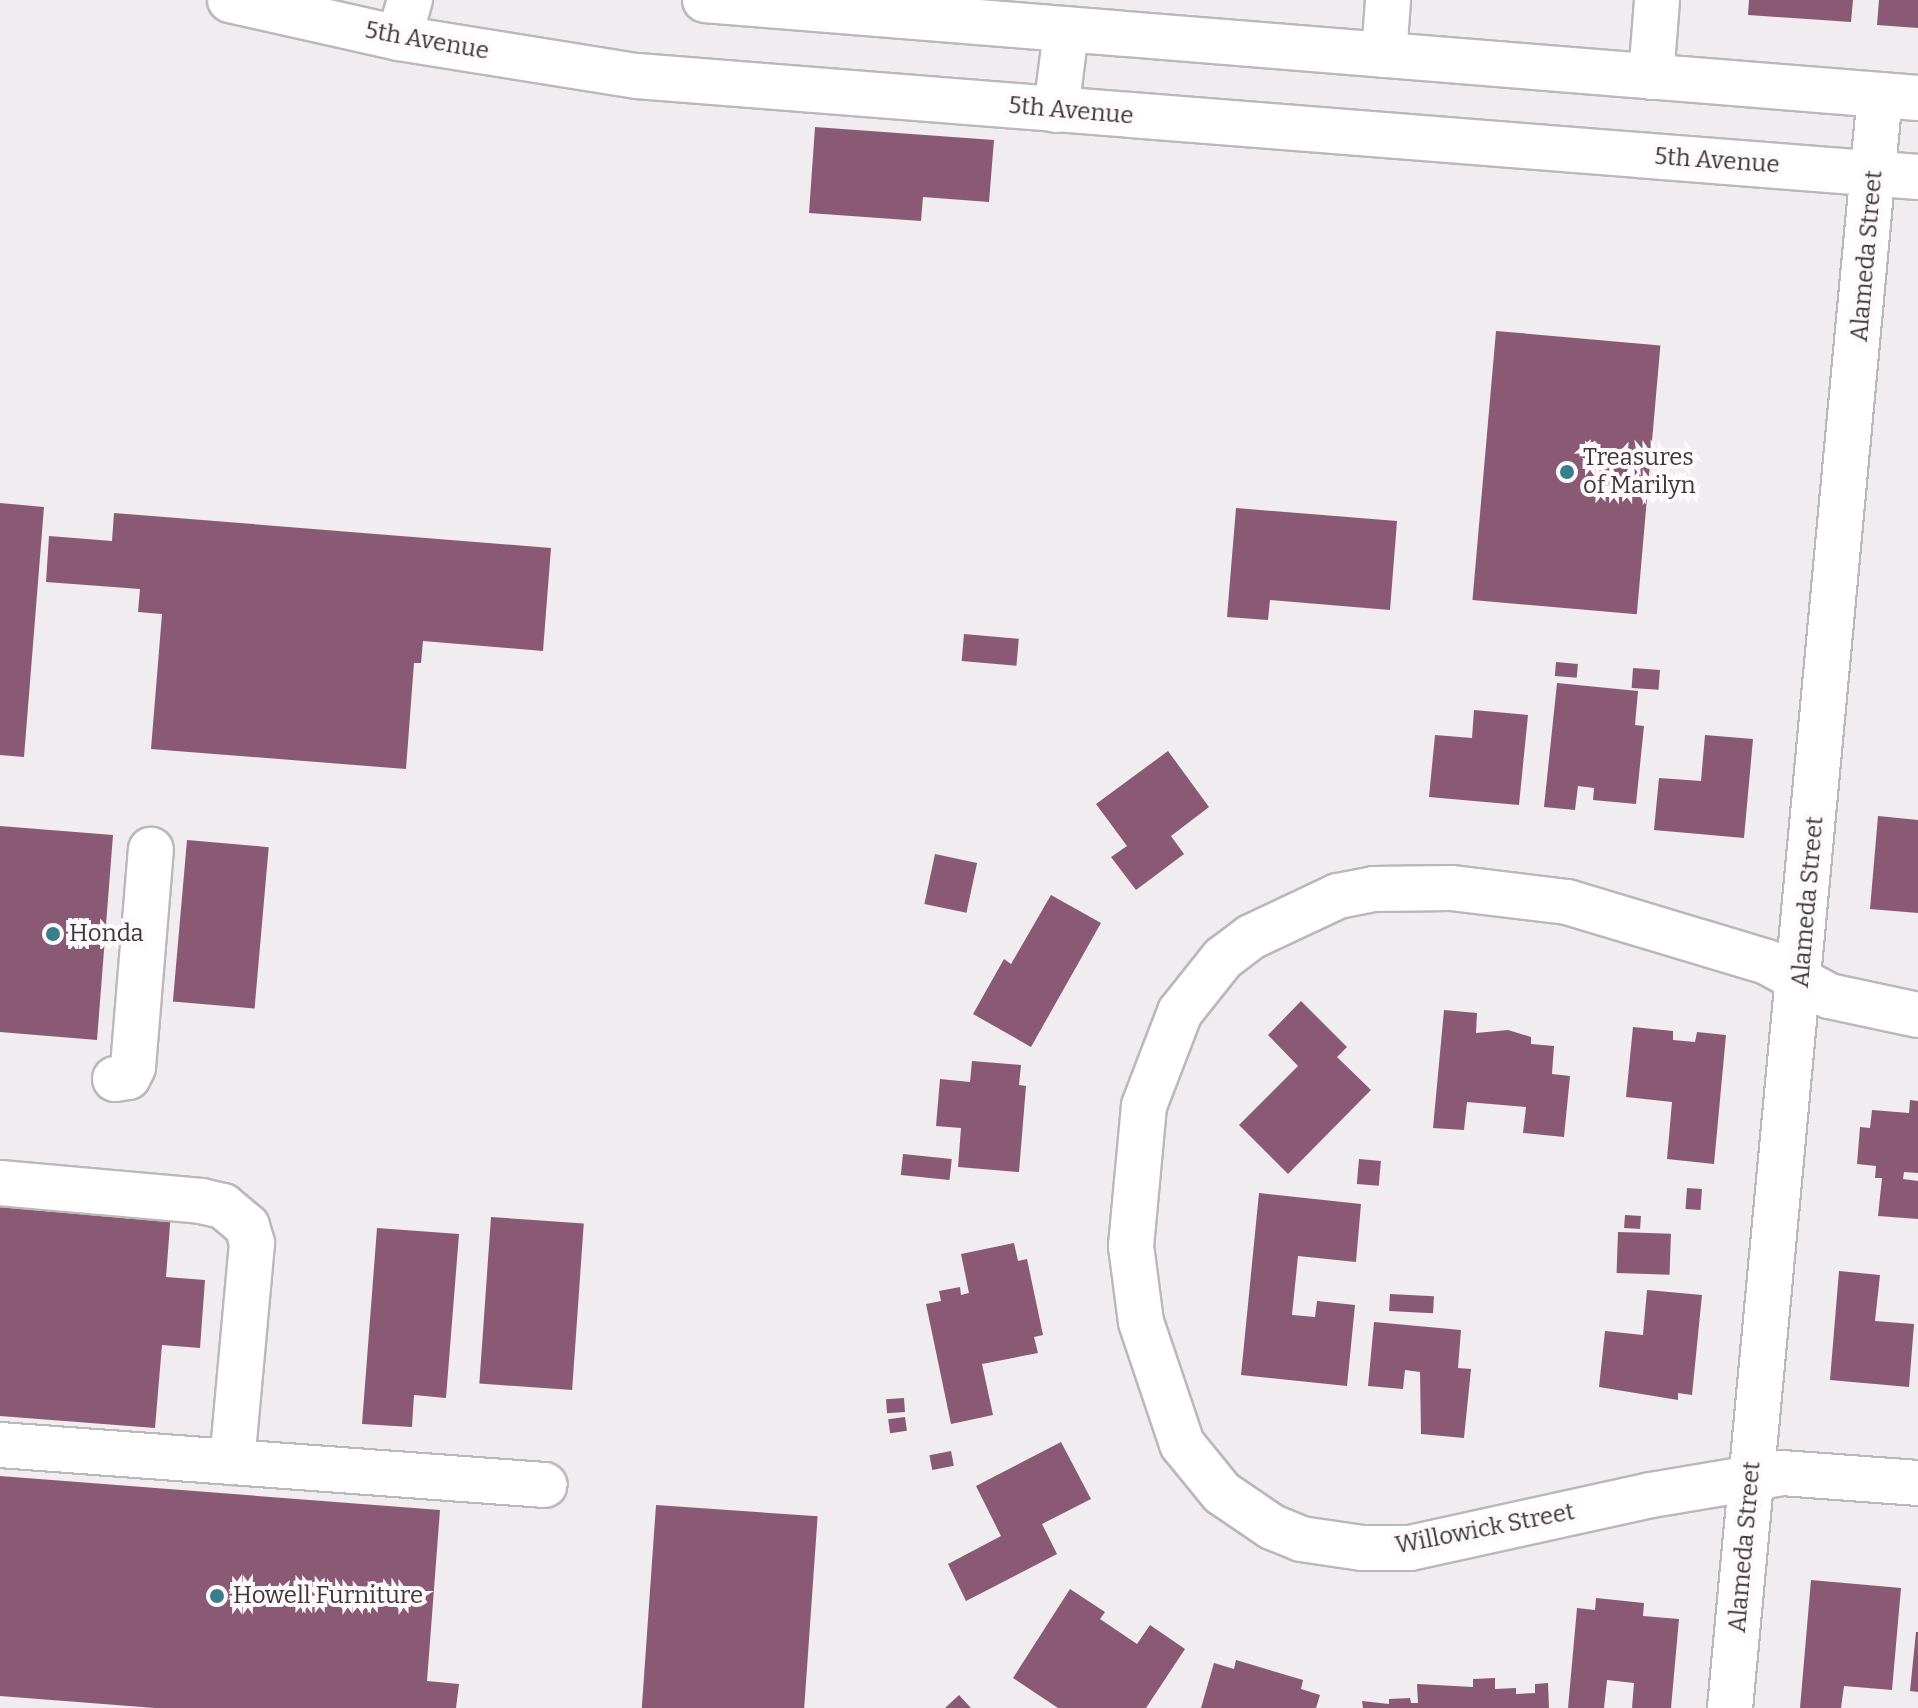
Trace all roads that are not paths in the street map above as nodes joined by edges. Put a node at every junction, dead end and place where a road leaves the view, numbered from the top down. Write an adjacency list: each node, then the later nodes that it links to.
1 (230, 0): 6 (street, 5th Avenue)
2 (705, 0): 5 (street)
3 (1388, 0): 8 (street)
4 (1657, 0): 9 (street)
5 (776, 3): 7 (street)
6 (405, 19): 11 (street, 5th Avenue)
7 (1066, 32): 8 (street); 11 (street)
8 (1384, 55): 9 (street)
9 (1651, 77): 10 (street)
10 (1899, 96): 12 (street, Alameda Street)
11 (1056, 110): 12 (street, 5th Avenue)
12 (1875, 173): 13 (street, 5th Avenue); 15 (street, Alameda Street)
13 (1918, 177)
14 (151, 850): 17 (street)
15 (1800, 980): 16 (street, Willowick Street); 21 (street, Alameda Street); 21 (street, Willowick Street)
16 (1918, 1015)
17 (115, 1079)
18 (0, 1183): 20 (street)
19 (0, 1445): 20 (street)
20 (232, 1462): 23 (street)
21 (1751, 1479): 22 (street, Willowick Street); 24 (street, Alameda Street)
22 (1918, 1483)
23 (545, 1485)
24 (1730, 1708)

